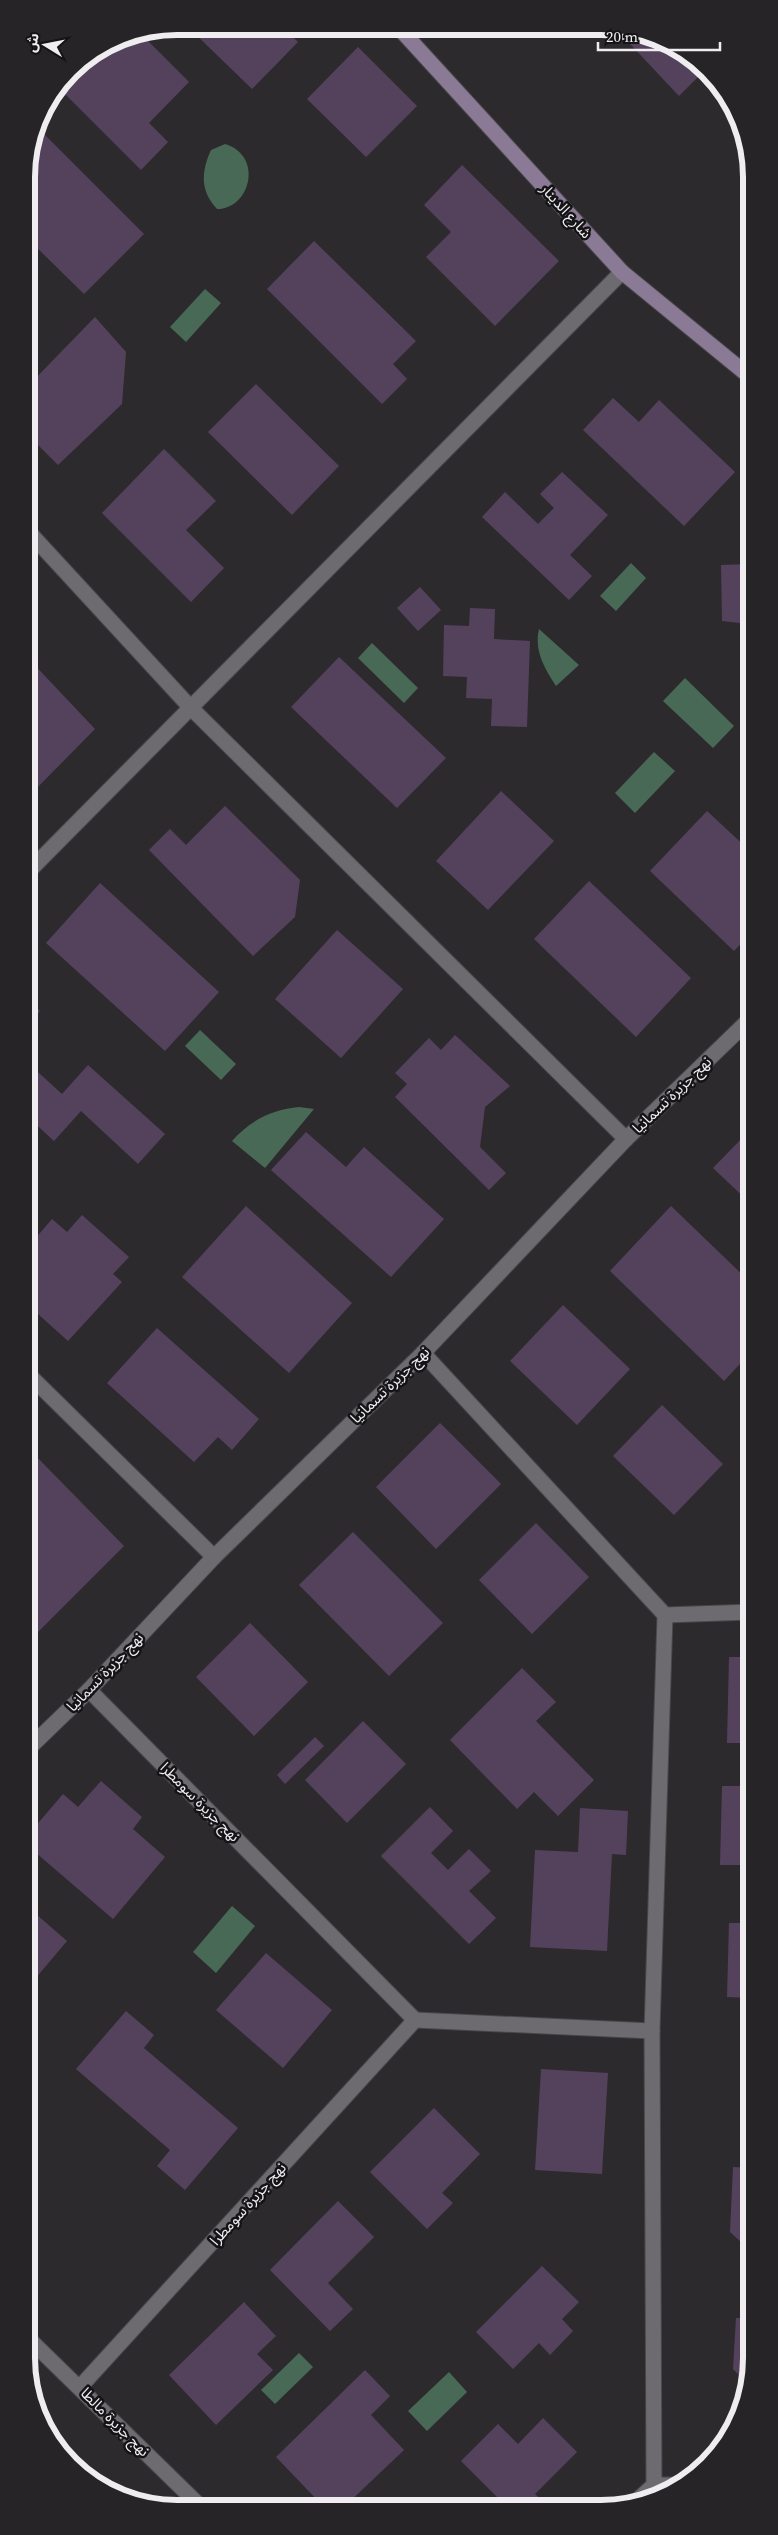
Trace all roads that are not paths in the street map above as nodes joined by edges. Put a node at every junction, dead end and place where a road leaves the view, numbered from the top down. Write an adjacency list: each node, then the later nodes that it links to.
1 (405, 35): 2 (street, شارع الدينار)
2 (622, 272): 3 (street, شارع الدينار); 5 (street)
3 (743, 362)
4 (35, 539): 5 (street)
5 (191, 708): 6 (street); 8 (street)
6 (35, 865)
7 (743, 1028): 8 (street, نهج جزيرة تسمانيا)
8 (626, 1139): 9 (street, نهج جزيرة تسمانيا)
9 (423, 1353): 11 (street, نهج جزيرة تسمانيا); 13 (street)
10 (35, 1381): 11 (street)
11 (214, 1557): 14 (street, نهج جزيرة تسمانيا)
12 (743, 1612): 13 (street)
13 (665, 1615): 17 (street)
14 (89, 1690): 15 (street, نهج جزيرة تسمانيا); 16 (street, نهج جزيرة سومطرا)
15 (35, 1742)
16 (415, 2020): 17 (street); 19 (street, نهج جزيرة سومطرا)
17 (652, 2031): 20 (street)
18 (35, 2345): 19 (street, نهج جزيرة مالطا)
19 (80, 2387): 23 (street, نهج جزيرة مالطا)
20 (654, 2485): 21 (street); 22 (street)
21 (664, 2485)
22 (646, 2492)
23 (194, 2500)

